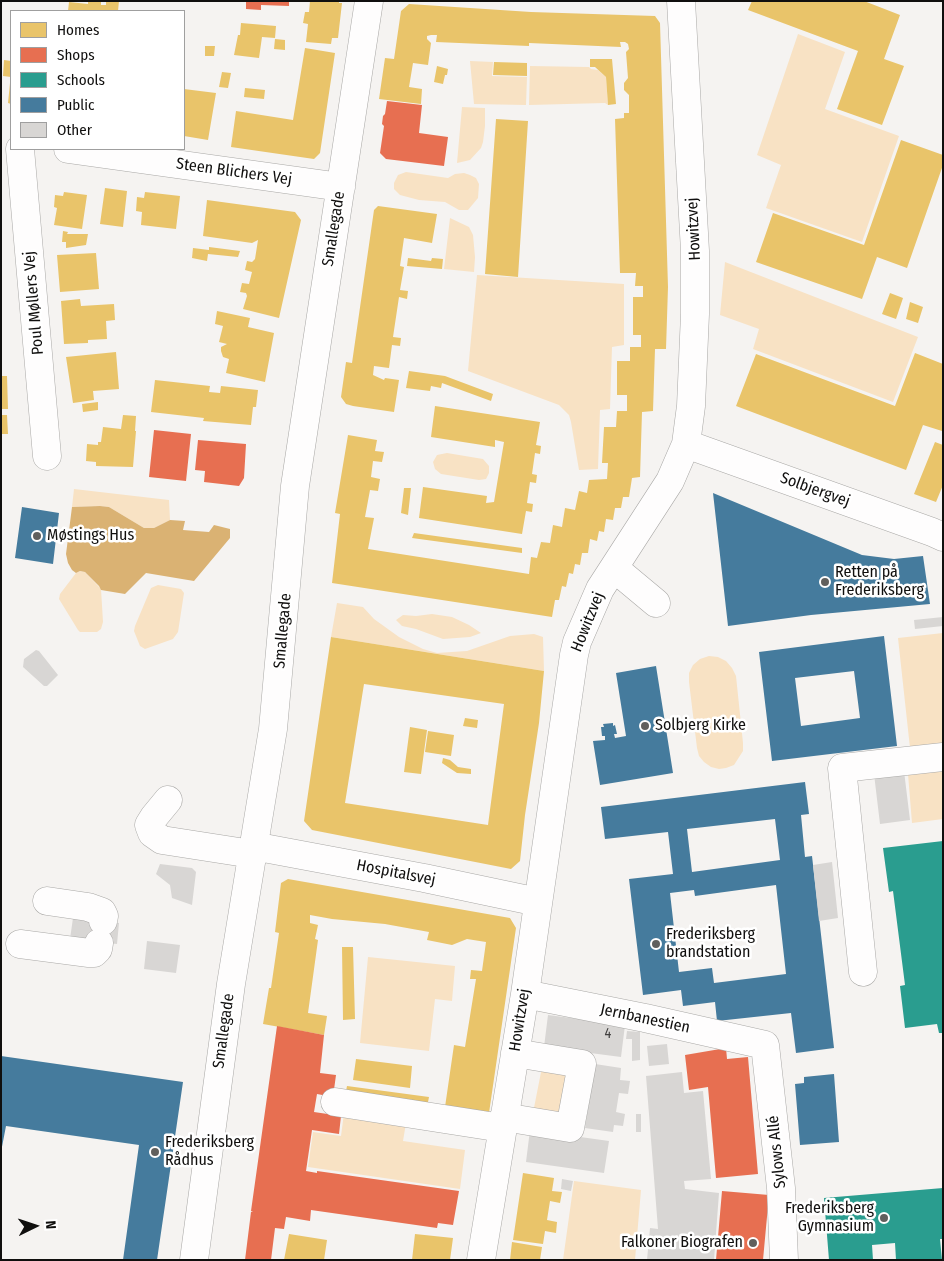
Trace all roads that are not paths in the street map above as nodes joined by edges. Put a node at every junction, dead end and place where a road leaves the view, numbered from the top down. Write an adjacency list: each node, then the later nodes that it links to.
1 (370, 1): 5 (street, Smallegade)
2 (681, 1): 6 (street, Howitzvej)
3 (20, 150): 7 (street, Poul Møllers Vej)
4 (75, 150): 5 (street, Steen Blichers Vej)
5 (340, 187): 13 (street, Smallegade)
6 (686, 444): 8 (street, Solbjergvej); 9 (street, Howitzvej)
7 (47, 456)
8 (943, 537)
9 (614, 568): 10 (street); 15 (street, Howitzvej)
10 (656, 603)
11 (943, 756): 17 (street)
12 (168, 800): 13 (street, Hospitalsvej)
13 (253, 850): 15 (street, Hospitalsvej); 23 (street, Smallegade)
14 (47, 901): 16 (street)
15 (538, 902): 18 (street, Howitzvej)
16 (20, 944)
17 (864, 972)
18 (525, 994): 19 (street, Jernbanestien); 20 (street, Howitzvej)
19 (765, 1045): 25 (street, Sylows Allé)
20 (515, 1053): 22 (street, Howitzvej); 22 (street)
21 (335, 1102): 22 (street)
22 (503, 1122): 24 (street, Howitzvej)
23 (194, 1260)
24 (481, 1260)
25 (784, 1260)

